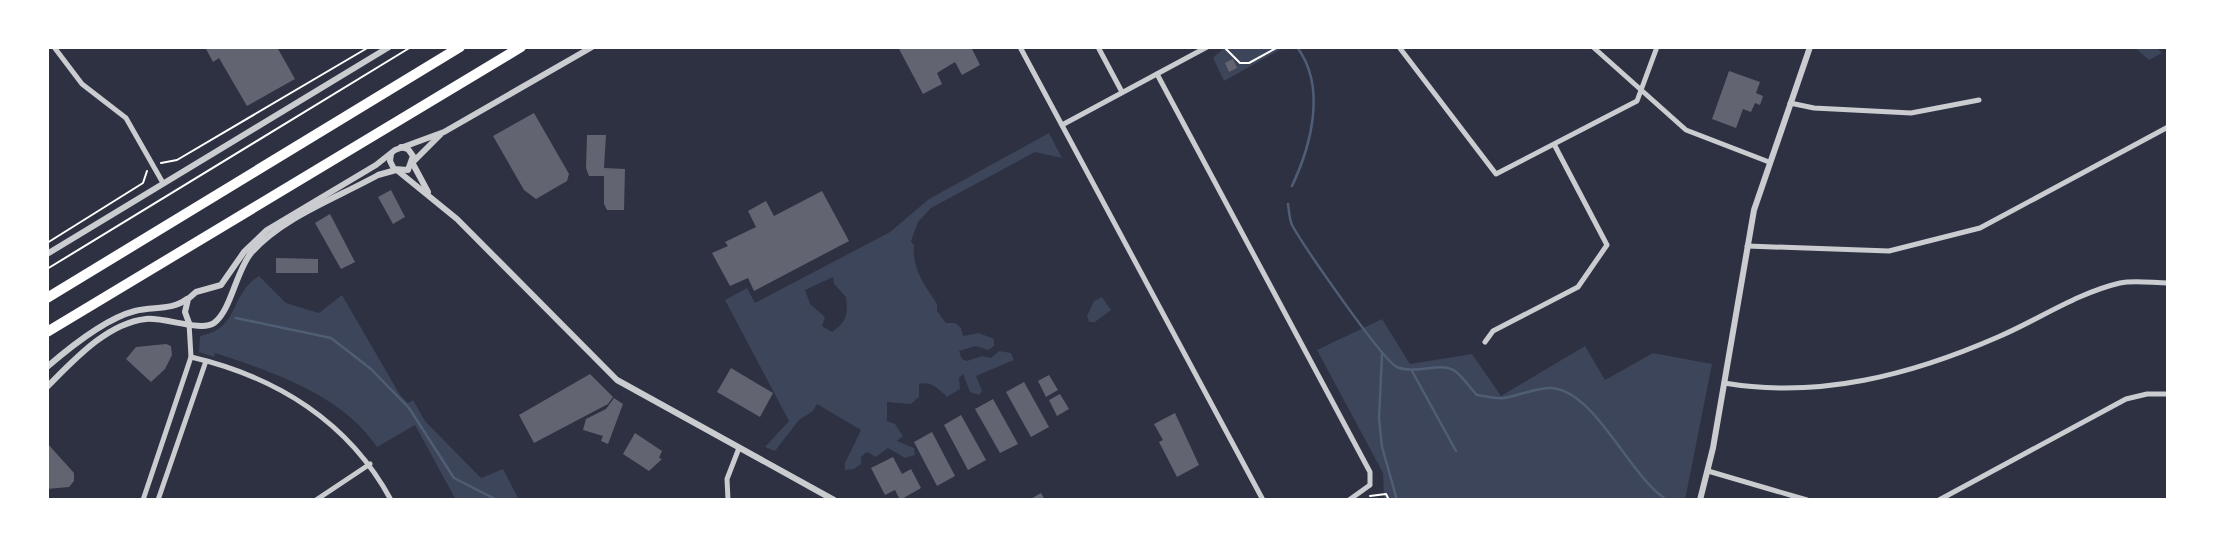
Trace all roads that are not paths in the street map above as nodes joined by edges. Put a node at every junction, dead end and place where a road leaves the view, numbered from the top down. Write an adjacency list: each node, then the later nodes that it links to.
1 (54, 47): 27 (street)
2 (389, 47): 27 (street)
3 (460, 47): 33 (highway)
4 (521, 47): 35 (highway)
5 (592, 47): 20 (street)
6 (1020, 47): 18 (street)
7 (1098, 47): 15 (street)
8 (1207, 47): 13 (street)
9 (1399, 47): 22 (street)
10 (1593, 47): 14 (street)
11 (1657, 47): 14 (street)
12 (1810, 47): 17 (street)
13 (1157, 74): 15 (street); 53 (street)
14 (1640, 90): 22 (street); 25 (street)
15 (1122, 93): 18 (street)
16 (1979, 100): 17 (street)
17 (1790, 103): 25 (street)
18 (1062, 125): 52 (street)
19 (2166, 128): 21 (street); 29 (street)
20 (444, 132): 23 (street); 24 (street)
21 (2168, 136)
22 (1555, 146): 36 (street)
23 (396, 149): 24 (street); 26 (street); 32 (street)
24 (413, 162): 26 (street); 28 (street)
25 (1769, 162): 29 (street)
26 (397, 171): 28 (street); 34 (street)
27 (163, 183): 30 (street)
28 (431, 196): 43 (street)
29 (1747, 246): 40 (street)
30 (47, 254)
31 (2168, 283): 40 (street)
32 (192, 294): 34 (street); 39 (street)
33 (47, 298)
34 (189, 323): 37 (street); 41 (street)
35 (47, 331)
36 (1485, 342)
37 (191, 357): 38 (street); 46 (street)
38 (206, 361): 44 (street); 47 (street)
39 (47, 367)
40 (1724, 383): 45 (street)
41 (47, 387)
42 (2168, 394): 56 (street)
43 (738, 448): 50 (street); 51 (street)
44 (370, 464): 48 (street); 49 (street)
45 (1708, 471): 54 (street); 55 (street)
46 (143, 500)
47 (158, 500)
48 (316, 500)
49 (391, 500)
50 (728, 500)
51 (834, 500)
52 (1263, 500)
53 (1349, 500)
54 (1700, 500)
55 (1807, 500)
56 (1939, 500)

